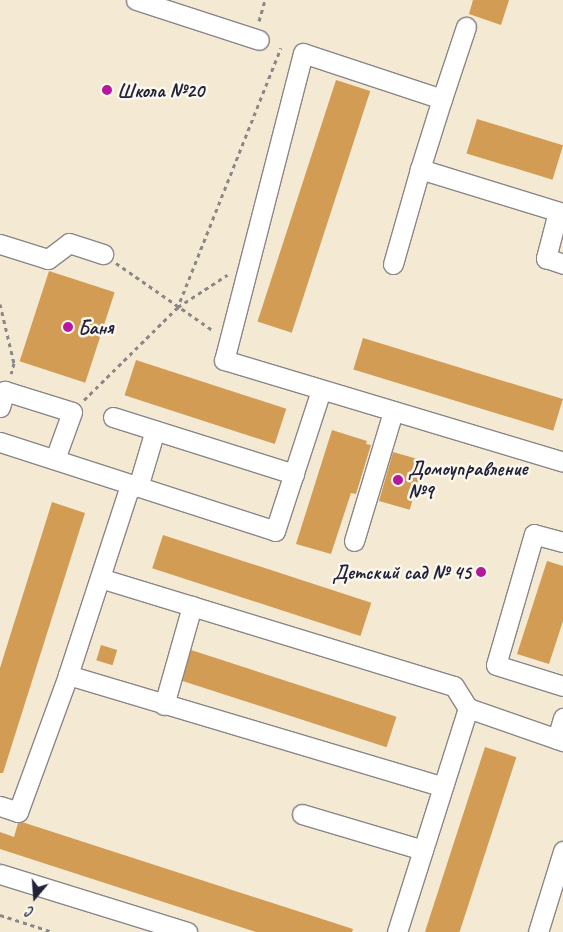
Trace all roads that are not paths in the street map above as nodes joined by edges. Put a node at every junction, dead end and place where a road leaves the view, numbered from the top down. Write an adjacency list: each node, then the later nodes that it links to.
1 (136, 0): 3 (lane)
2 (466, 27): 4 (lane)
3 (259, 40)
4 (442, 99): 5 (lane); 11 (lane)
5 (420, 169): 6 (lane); 9 (lane)
6 (561, 213): 10 (lane)
7 (0, 244): 8 (lane)
8 (103, 254)
9 (393, 264)
10 (563, 264)
11 (320, 390): 13 (lane); 19 (lane)
12 (0, 407): 17 (lane)
13 (393, 412): 18 (lane); 21 (lane)
14 (113, 417): 15 (lane)
15 (155, 430): 19 (lane); 20 (lane)
16 (0, 442): 17 (lane)
17 (55, 459): 20 (lane)
18 (563, 462)
19 (294, 474): 20 (lane)
20 (134, 486): 23 (lane)
21 (354, 541)
22 (563, 542): 26 (lane)
23 (100, 578): 24 (lane); 25 (lane)
24 (192, 606): 27 (lane); 28 (lane)
25 (68, 675): 27 (lane); 32 (lane)
26 (563, 686)
27 (164, 705): 31 (lane)
28 (468, 708): 30 (lane); 31 (lane)
29 (563, 718): 30 (lane)
30 (560, 740)
31 (443, 788): 34 (lane)
32 (0, 806)
33 (302, 814): 34 (lane)
34 (423, 850): 38 (lane)
35 (563, 851): 39 (lane)
36 (0, 874): 37 (lane)
37 (187, 932)
38 (397, 932)
39 (538, 932)

